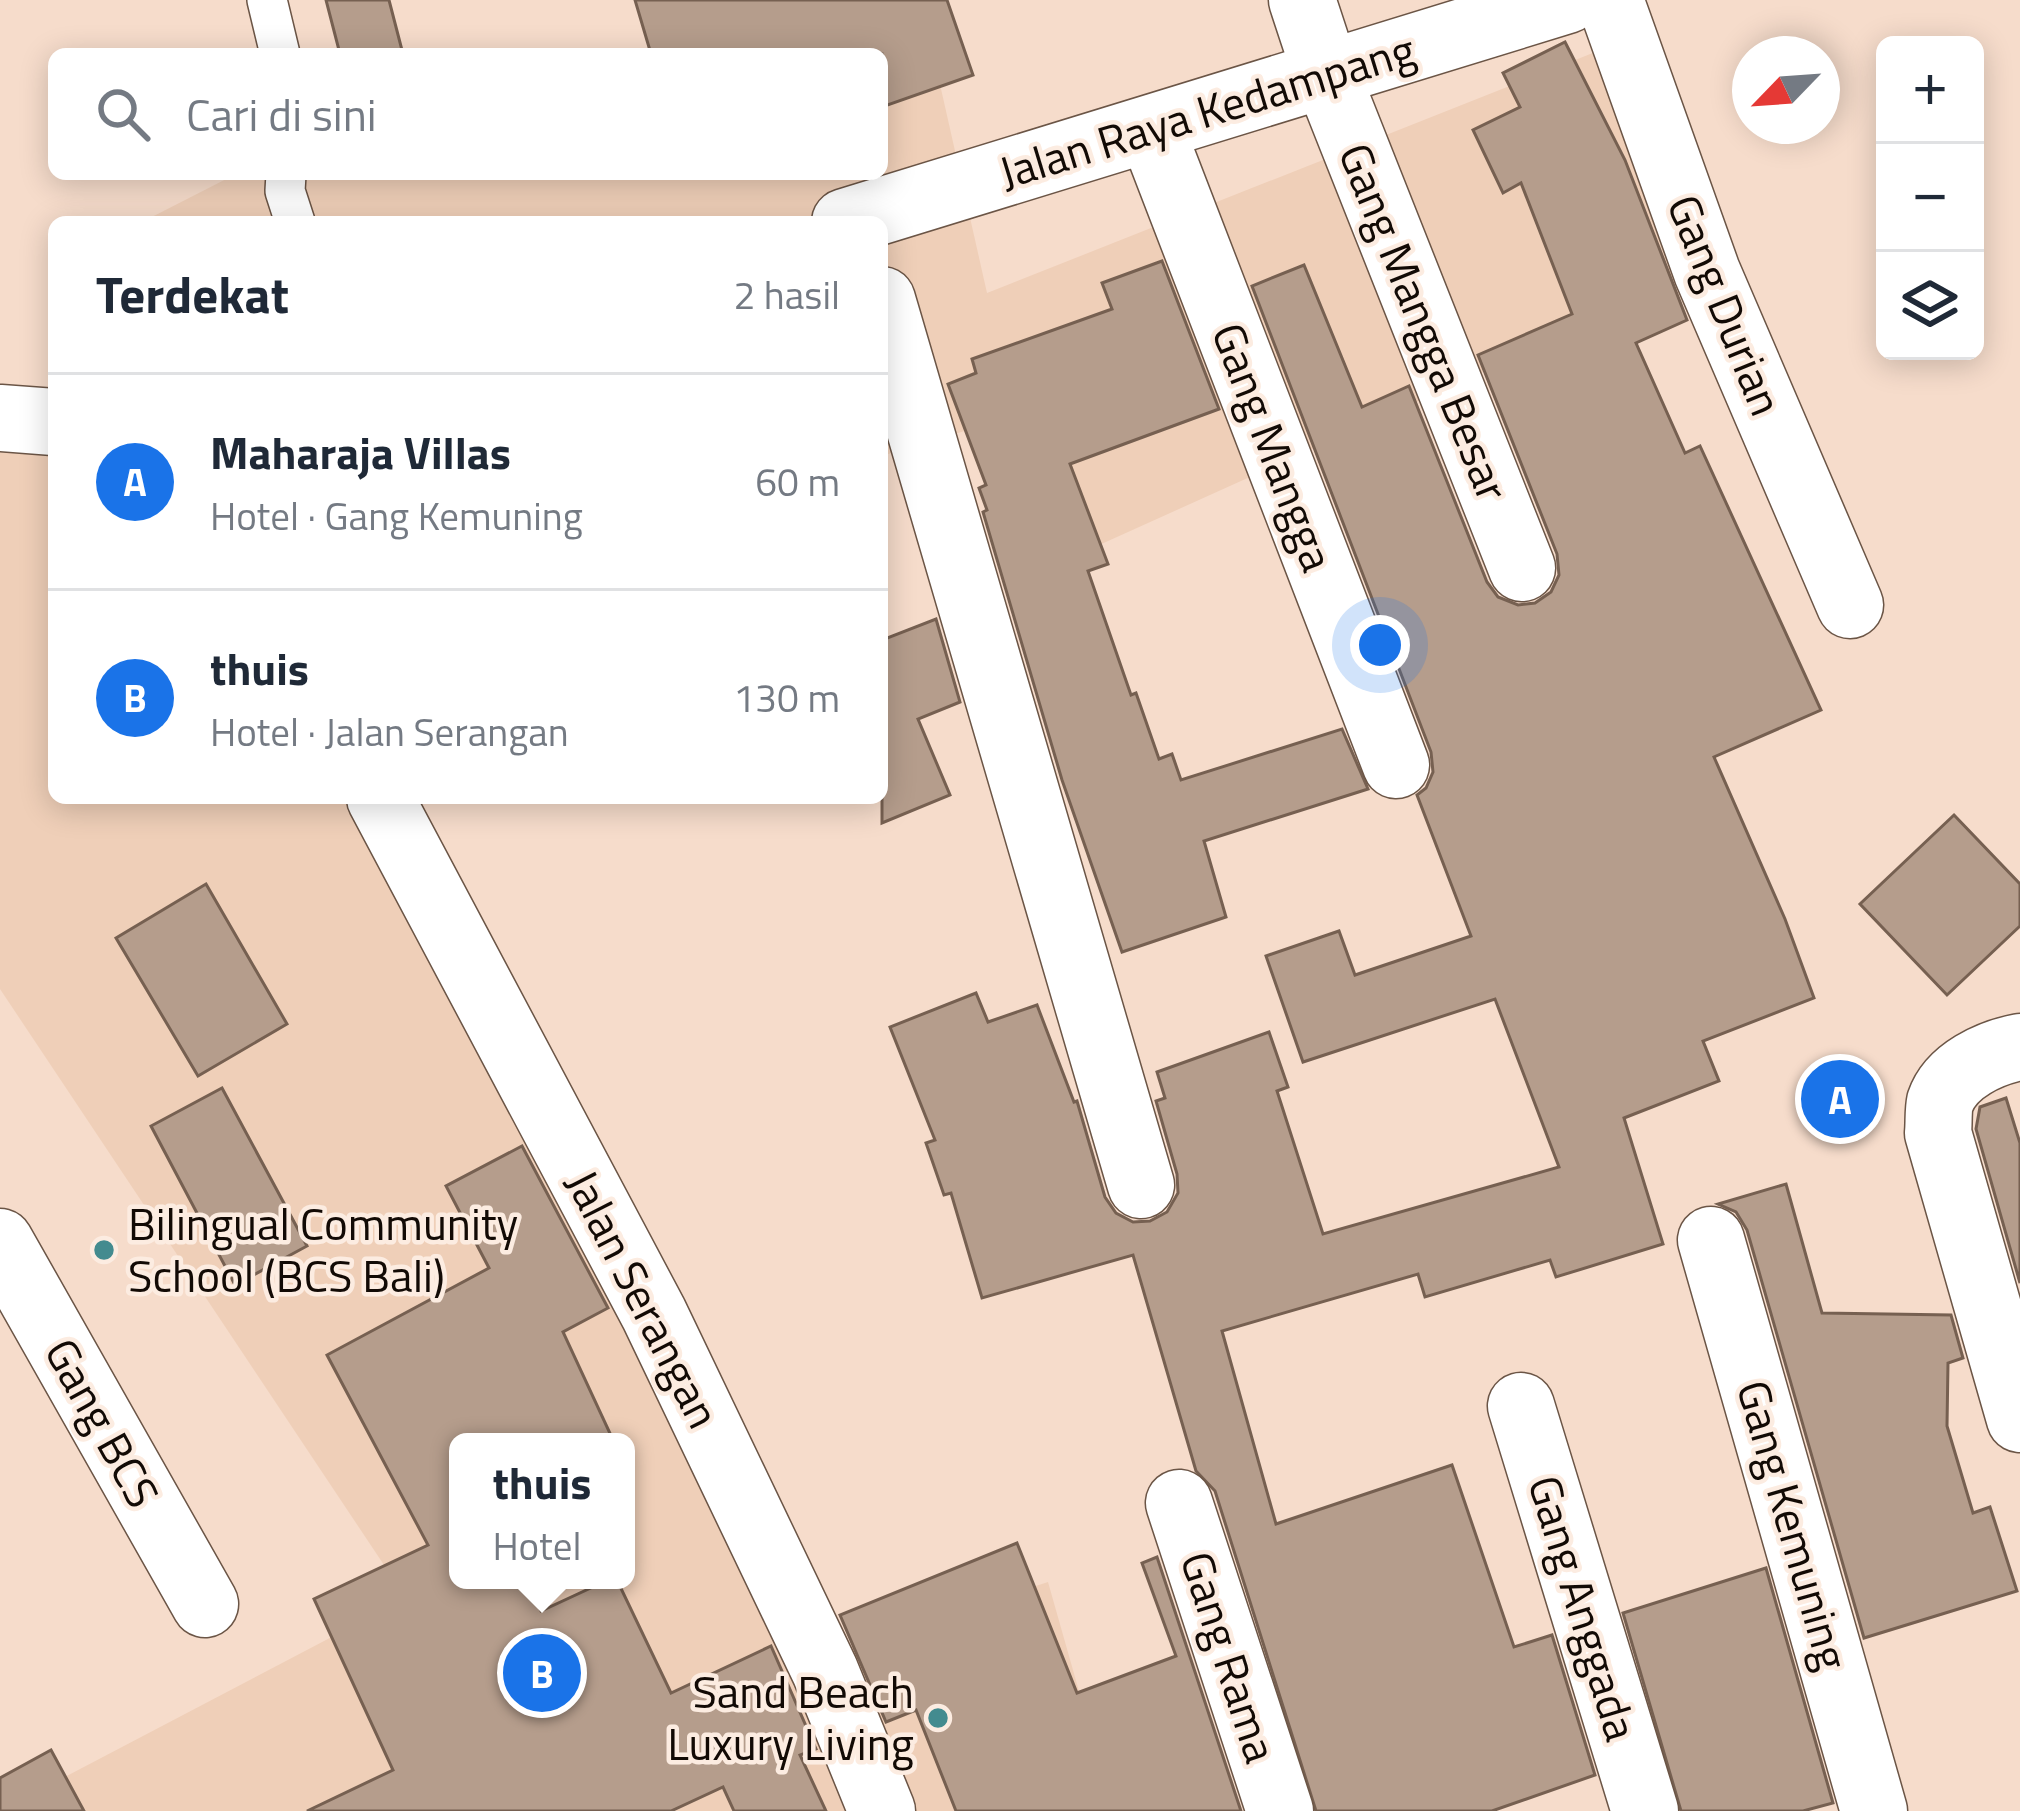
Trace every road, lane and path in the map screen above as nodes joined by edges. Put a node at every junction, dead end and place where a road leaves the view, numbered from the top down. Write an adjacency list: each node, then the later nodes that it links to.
1 (267, 0): 5 (lane)
2 (1302, 0): 6 (street, Gang Mangga Besar)
3 (1610, 0): 15 (street, Gang Durian)
4 (1537, 4): 6 (street, Jalan Raya Kedampang)
5 (279, 48)
6 (1327, 76): 7 (street, Jalan Raya Kedampang); 14 (street, Gang Mangga Besar)
7 (1151, 130): 10 (street, Jalan Raya Kedampang); 16 (street, Gang Mangga)
8 (286, 180): 9 (lane)
9 (294, 216)
10 (870, 216)
11 (888, 321): 19 (street)
12 (0, 418): 13 (street)
13 (48, 422)
14 (1522, 568)
15 (1850, 605)
16 (1396, 765)
17 (383, 804): 26 (street, Jalan Serangan)
18 (2020, 1047): 23 (street)
19 (1141, 1185)
20 (1712, 1240): 29 (street, Gang Kemuning)
21 (0, 1242): 25 (street, Gang BCS)
22 (1521, 1406): 28 (street, Gang Anggada)
23 (2020, 1419)
24 (1179, 1503): 27 (street, Gang Rama)
25 (205, 1604)
26 (882, 1811)
27 (1280, 1811)
28 (1646, 1811)
29 (1874, 1811)

